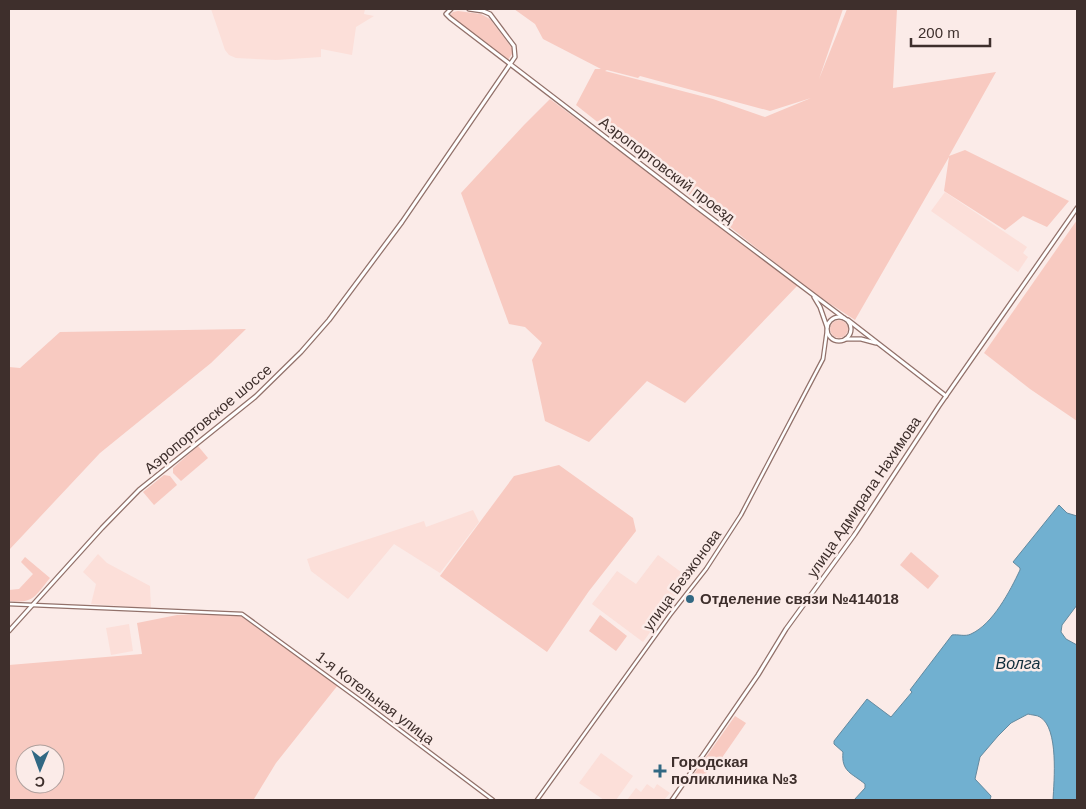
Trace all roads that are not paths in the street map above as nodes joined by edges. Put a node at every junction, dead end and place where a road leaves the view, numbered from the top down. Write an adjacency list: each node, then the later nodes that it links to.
1 (451, 9): 3 (main road, Аэропортовский проезд)
2 (469, 9): 3 (main road)
3 (511, 65): 5 (main road, Аэропортовский проезд); 12 (main road, Аэропортовское шоссе)
4 (1077, 208): 10 (main road, улица Адмирала Нахимова)
5 (810, 293): 6 (main road, Аэропортовский проезд); 7 (main road)
6 (846, 319): 7 (main road); 8 (main road); 9 (main road, Аэропортовский проезд)
7 (827, 329): 8 (main road); 15 (street, улица Безжонова)
8 (844, 340): 9 (main road)
9 (879, 344): 10 (main road)
10 (946, 396): 16 (main road, улица Адмирала Нахимова)
11 (9, 604): 12 (street)
12 (33, 606): 13 (main road, Аэропортовское шоссе); 14 (street, 1-я Котельная улица)
13 (9, 631)
14 (493, 800)
15 (537, 800)
16 (672, 800)

